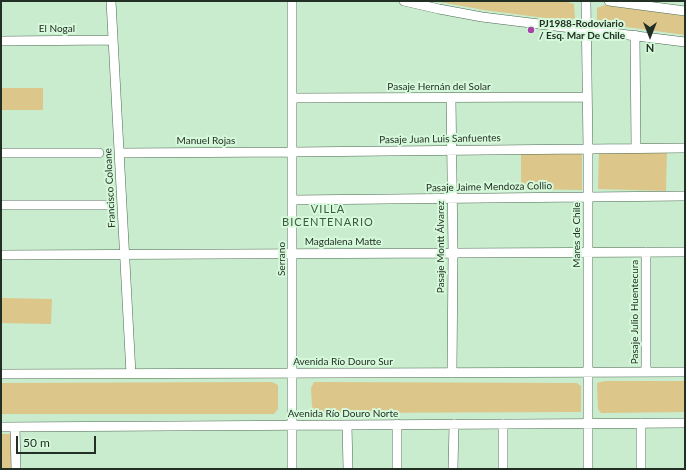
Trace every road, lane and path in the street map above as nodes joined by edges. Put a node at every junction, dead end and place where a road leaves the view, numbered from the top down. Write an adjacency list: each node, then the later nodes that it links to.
1 (111, 1): 10 (street, Francisco Coloane)
2 (292, 1): 13 (street, Serrano)
3 (404, 1): 7 (street)
4 (586, 1): 7 (street, Mares de Chile)
5 (609, 1): 6 (street)
6 (685, 11)
7 (586, 30): 8 (street); 12 (street, Mares de Chile)
8 (635, 36): 11 (street); 15 (street)
9 (1, 40): 10 (street, El Nogal)
10 (113, 40): 22 (street, Francisco Coloane)
11 (685, 42)
12 (587, 96): 14 (street, Pasaje Hernán del Solar); 17 (street, Mares de Chile)
13 (292, 98): 14 (street, Pasaje Hernán del Solar); 19 (street, Serrano)
14 (451, 98): 18 (street, Pasaje Montt Álvarez)
15 (636, 148): 16 (street, Pasaje Juan Luis Sanfuentes); 17 (street, Pasaje Juan Luis Sanfuentes)
16 (685, 148)
17 (588, 149): 18 (street, Pasaje Juan Luis Sanfuentes); 24 (street, Mares de Chile)
18 (452, 150): 19 (street, Pasaje Juan Luis Sanfuentes); 25 (street, Pasaje Montt Álvarez)
19 (292, 152): 22 (street, Manuel Rojas); 26 (street, Serrano)
20 (1, 153): 21 (street)
21 (99, 153)
22 (119, 153): 34 (street, Francisco Coloane)
23 (685, 196): 24 (street, Pasaje Jaime Mendoza Collio)
24 (588, 197): 25 (street, Pasaje Jaime Mendoza Collio); 30 (street, Mares de Chile)
25 (452, 198): 26 (street, Pasaje Jaime Mendoza Collio); 29 (street, Pasaje Montt Álvarez)
26 (292, 200): 33 (street, Serrano)
27 (1, 205): 28 (street)
28 (108, 205)
29 (453, 252): 30 (street, Magdalena Matte); 33 (street, Magdalena Matte); 40 (street, Pasaje Montt Álvarez)
30 (588, 252): 31 (street, Magdalena Matte); 36 (street, Mares de Chile)
31 (646, 252): 32 (street, Magdalena Matte); 37 (street, Pasaje Julio Huentecura)
32 (685, 252)
33 (293, 253): 34 (street, Magdalena Matte); 39 (street, Serrano)
34 (125, 254): 35 (street, Magdalena Matte); 42 (street, Francisco Coloane)
35 (1, 255)
36 (589, 372): 37 (street, Avenida Río Douro Sur); 40 (street, Avenida Río Douro Sur); 48 (street, Mares de Chile)
37 (646, 372): 38 (street, Avenida Río Douro Sur)
38 (685, 372)
39 (292, 373): 40 (street, Avenida Río Douro Sur); 42 (street, Avenida Río Douro Sur); 49 (street, Serrano)
40 (452, 373)
41 (1, 374): 42 (street, Avenida Río Douro Sur)
42 (131, 374)
43 (641, 423): 44 (street, Avenida Río Douro Norte); 48 (street, Avenida Río Douro Norte); 60 (street)
44 (685, 423)
45 (397, 424): 46 (street, Avenida Río Douro Norte); 50 (street, Avenida Río Douro Norte); 56 (street)
46 (454, 424): 47 (street, Avenida Río Douro Norte); 57 (street)
47 (502, 424): 48 (street, Avenida Río Douro Norte); 58 (street)
48 (589, 424): 59 (street, Mares de Chile)
49 (292, 425): 50 (street, Avenida Río Douro Norte); 52 (street, Avenida Río Douro Norte); 54 (street, Serrano)
50 (347, 425): 55 (street)
51 (1, 427): 52 (street, Avenida Río Douro Norte)
52 (15, 427): 53 (street)
53 (16, 469)
54 (292, 469)
55 (348, 469)
56 (397, 469)
57 (453, 469)
58 (503, 469)
59 (588, 469)
60 (641, 469)

